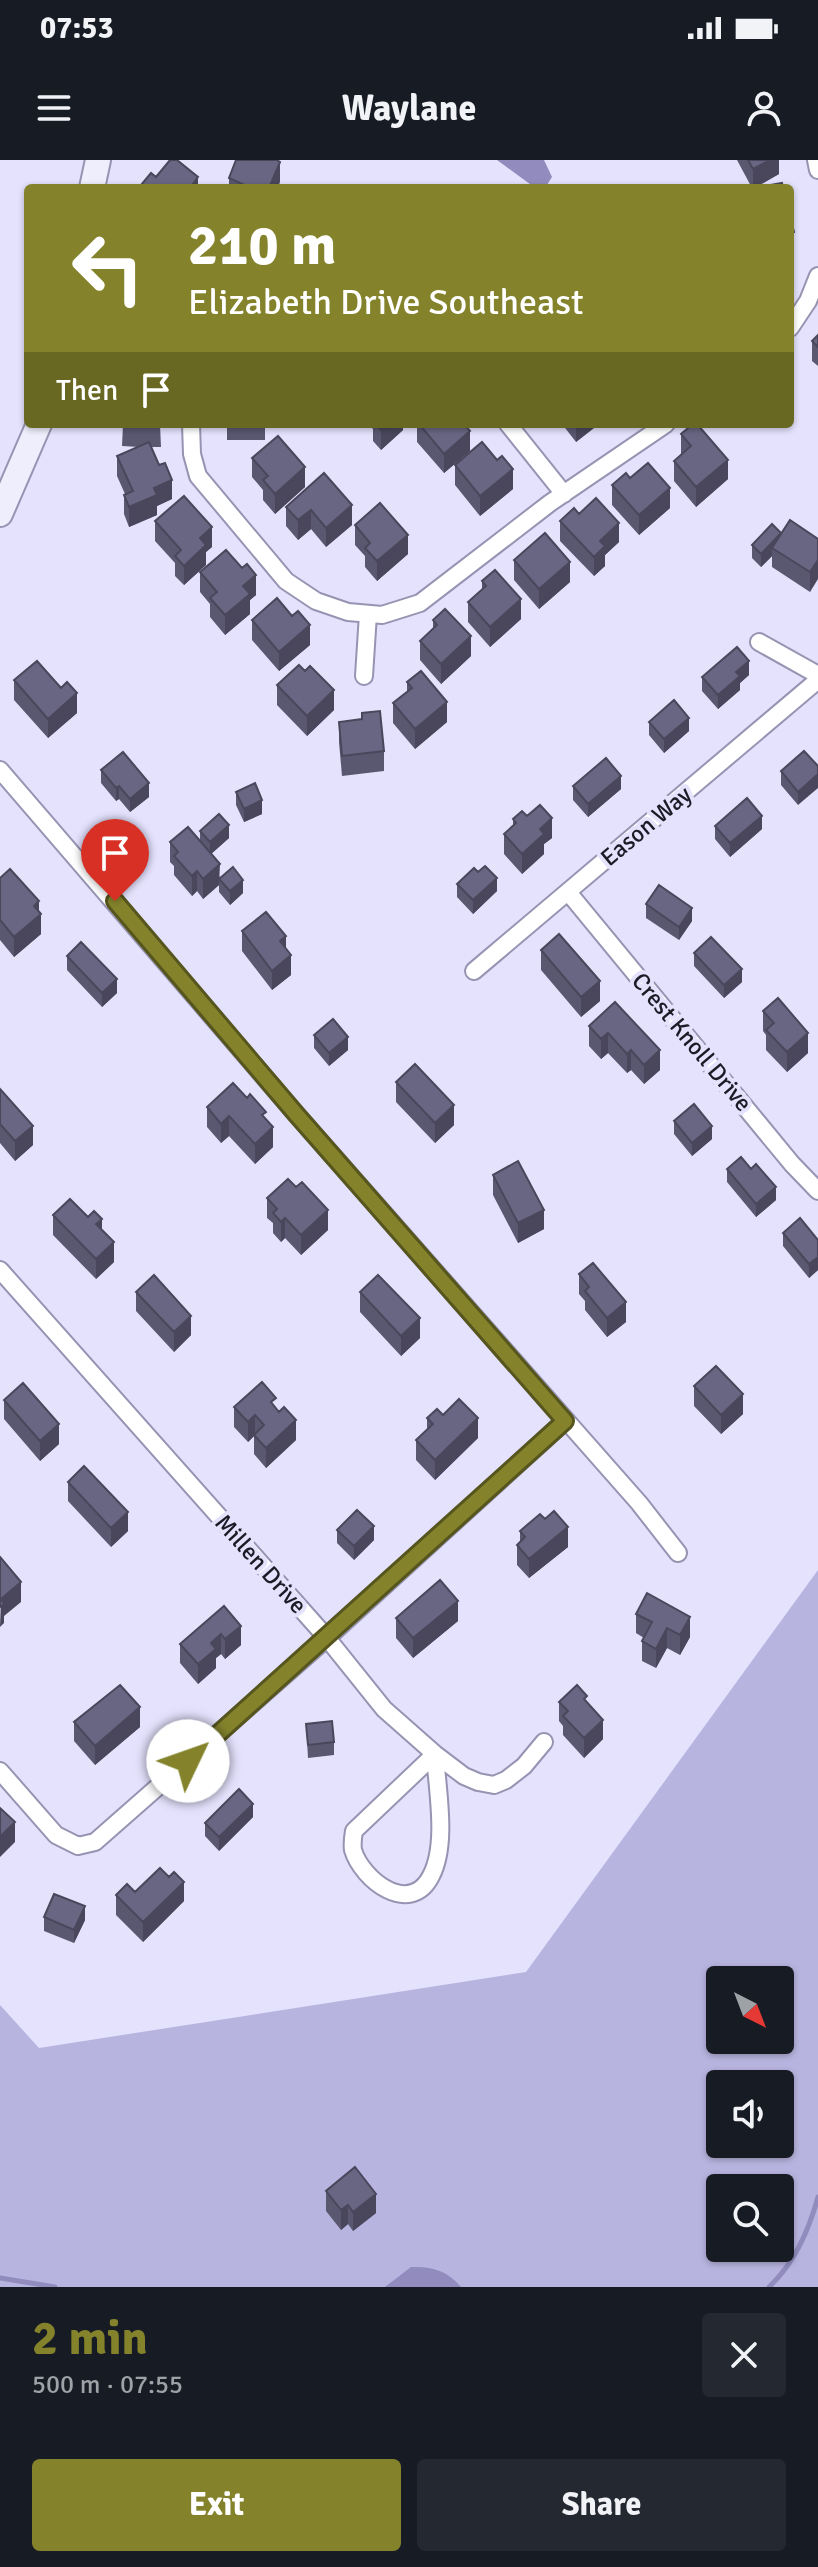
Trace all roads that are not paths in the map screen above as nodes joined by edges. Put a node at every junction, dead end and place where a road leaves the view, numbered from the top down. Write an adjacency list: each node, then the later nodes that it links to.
1 (98, 160): 4 (main road)
2 (816, 160): 3 (street)
3 (818, 170)
4 (93, 184)
5 (818, 276): 6 (street)
6 (794, 322)
7 (37, 428): 12 (main road)
8 (191, 428): 13 (street)
9 (511, 428): 11 (street)
10 (660, 428): 11 (street)
11 (564, 494): 13 (street)
12 (0, 514)
13 (368, 614): 15 (street)
14 (759, 642): 16 (street)
15 (364, 676)
16 (818, 678): 18 (street, Eason Way)
17 (0, 770): 22 (street)
18 (568, 892): 19 (street, Eason Way); 20 (street, Crest Knoll Drive)
19 (474, 971)
20 (818, 1191)
21 (0, 1270): 24 (street, Millen Drive)
22 (565, 1421): 23 (street); 24 (street)
23 (678, 1553)
24 (327, 1638): 26 (street, Millen Drive); 27 (street)
25 (544, 1742): 26 (street, Millen Drive)
26 (435, 1754): 26 (street)
27 (0, 1771)

